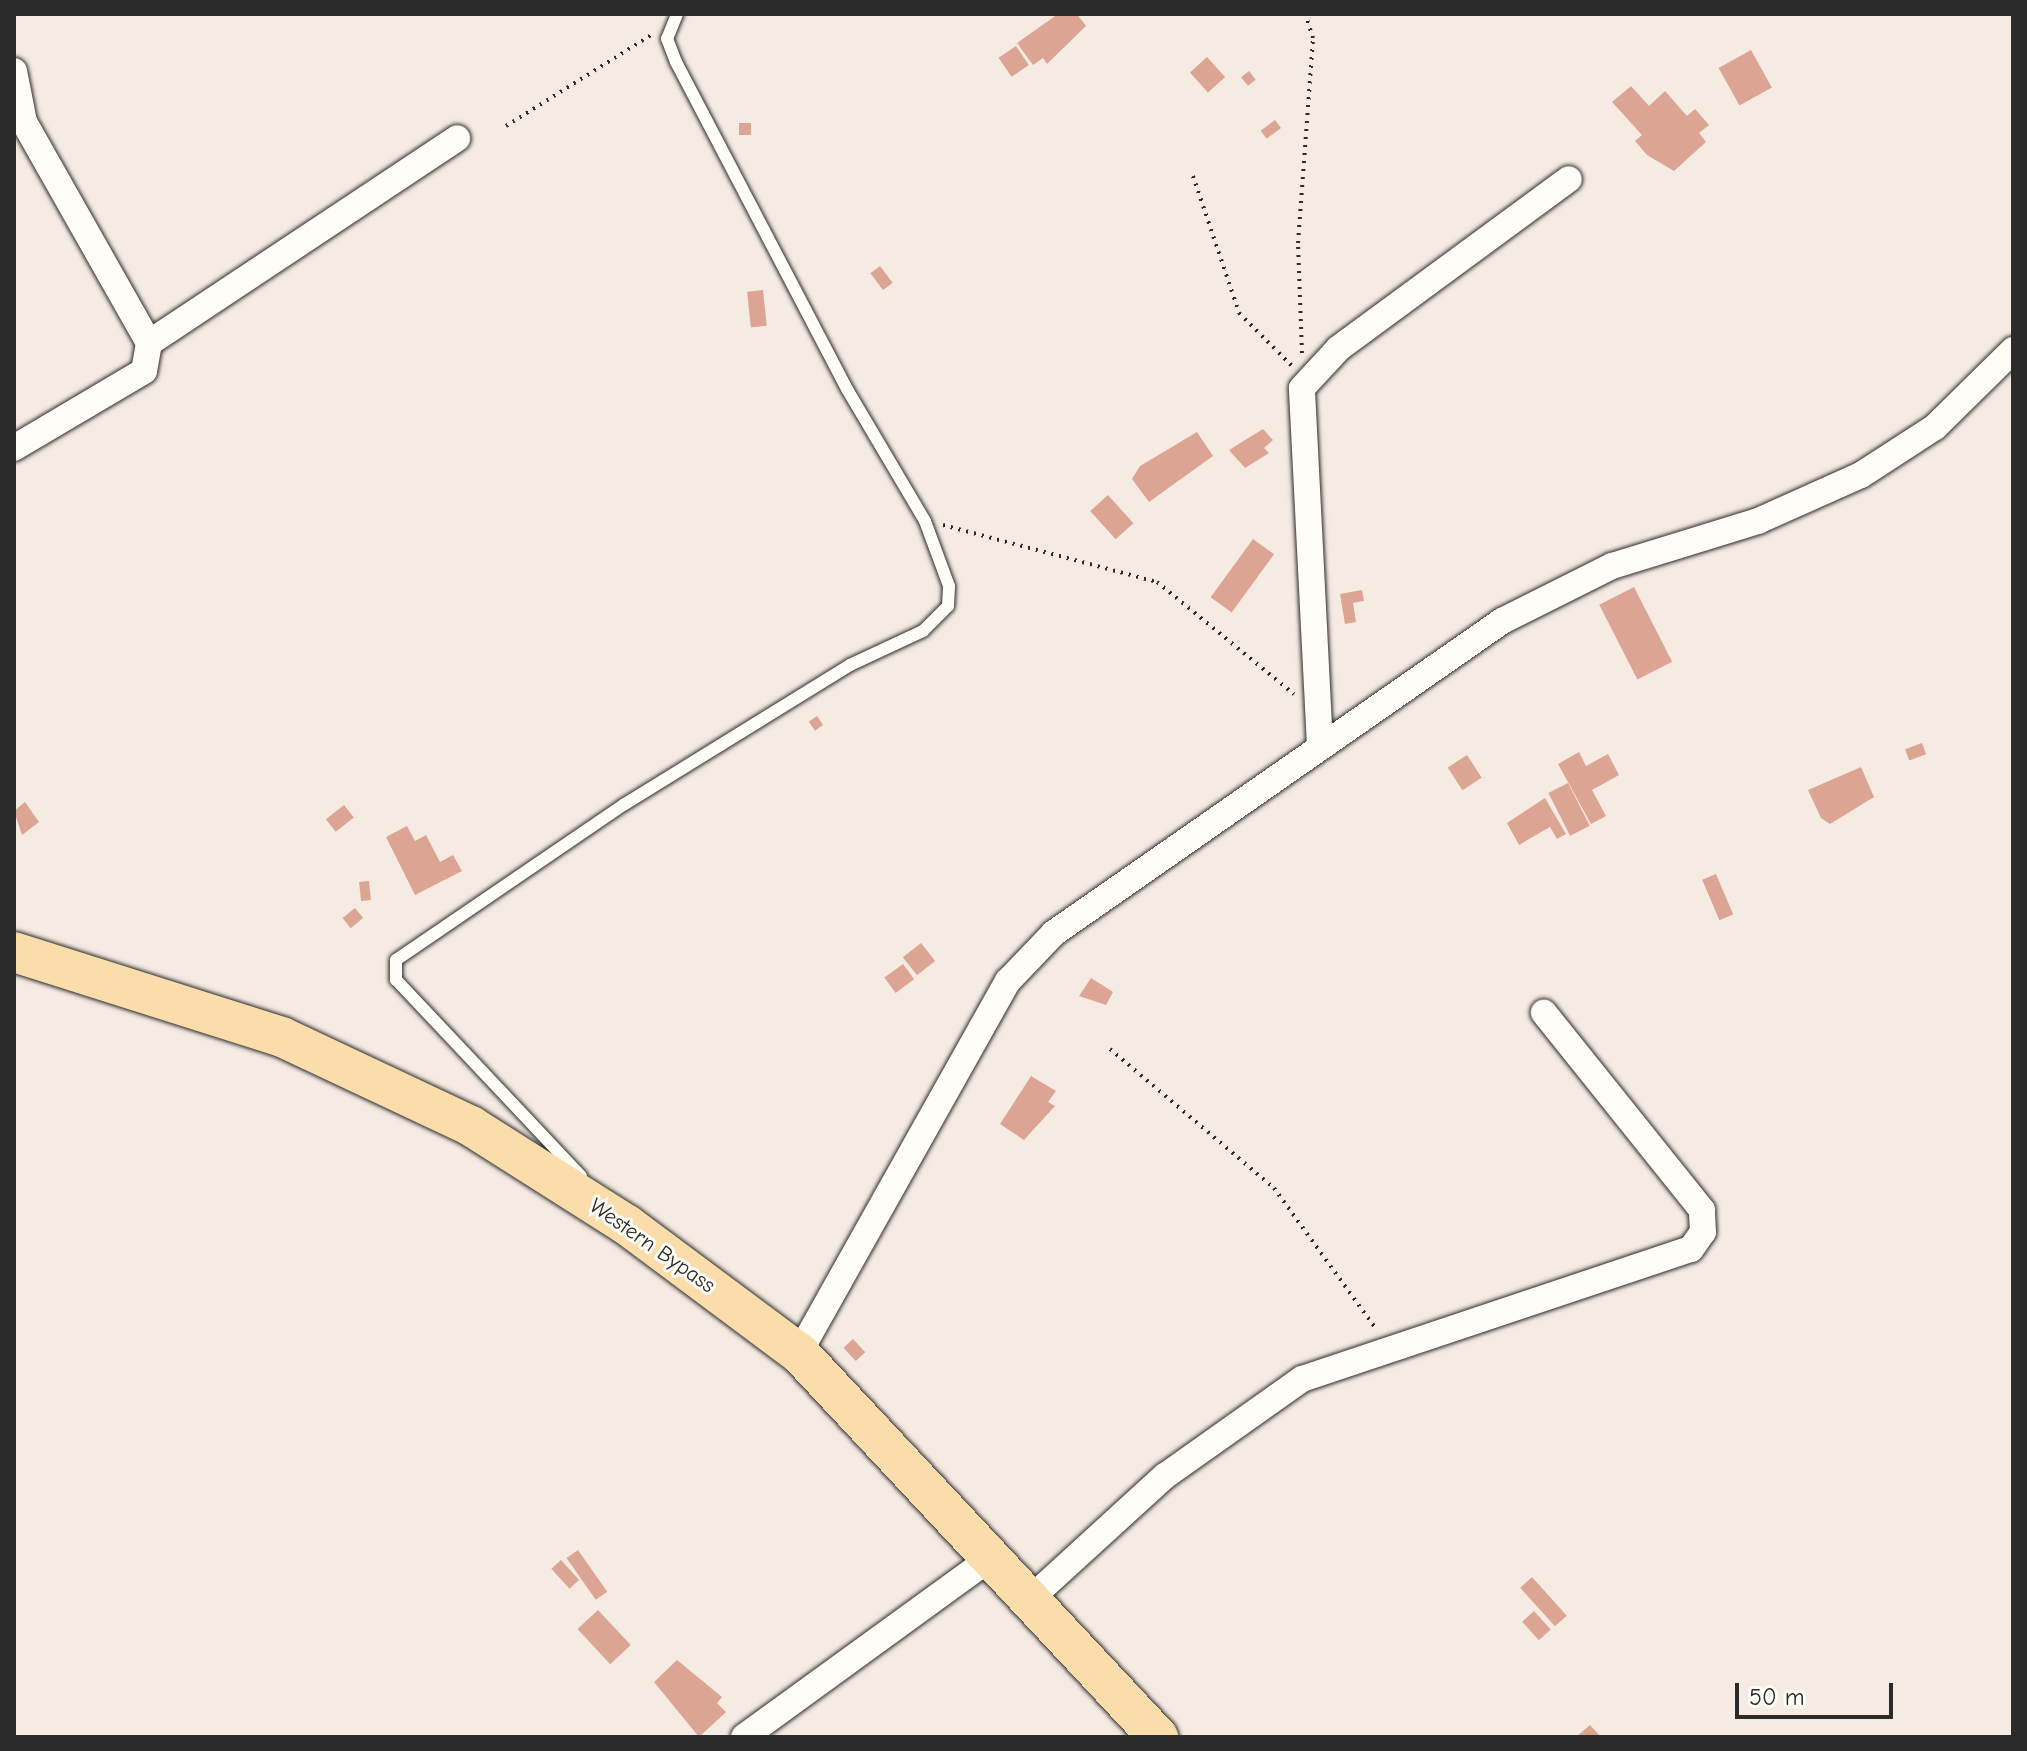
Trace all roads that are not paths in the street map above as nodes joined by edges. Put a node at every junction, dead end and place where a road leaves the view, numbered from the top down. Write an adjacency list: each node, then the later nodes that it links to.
1 (677, 14): 11 (lane)
2 (14, 71): 5 (street)
3 (457, 138): 5 (street)
4 (1569, 179): 8 (street)
5 (149, 343): 7 (street)
6 (2013, 350): 8 (street)
7 (14, 448)
8 (1320, 746): 12 (street)
9 (14, 952): 11 (main road, Western Bypass)
10 (1544, 1013): 14 (street)
11 (627, 1225): 12 (main road, Western Bypass)
12 (799, 1353): 13 (main road, Western Bypass)
13 (990, 1558): 14 (main road, Western Bypass); 15 (street)
14 (1029, 1600): 16 (main road, Western Bypass)
15 (744, 1737)
16 (1158, 1737)

